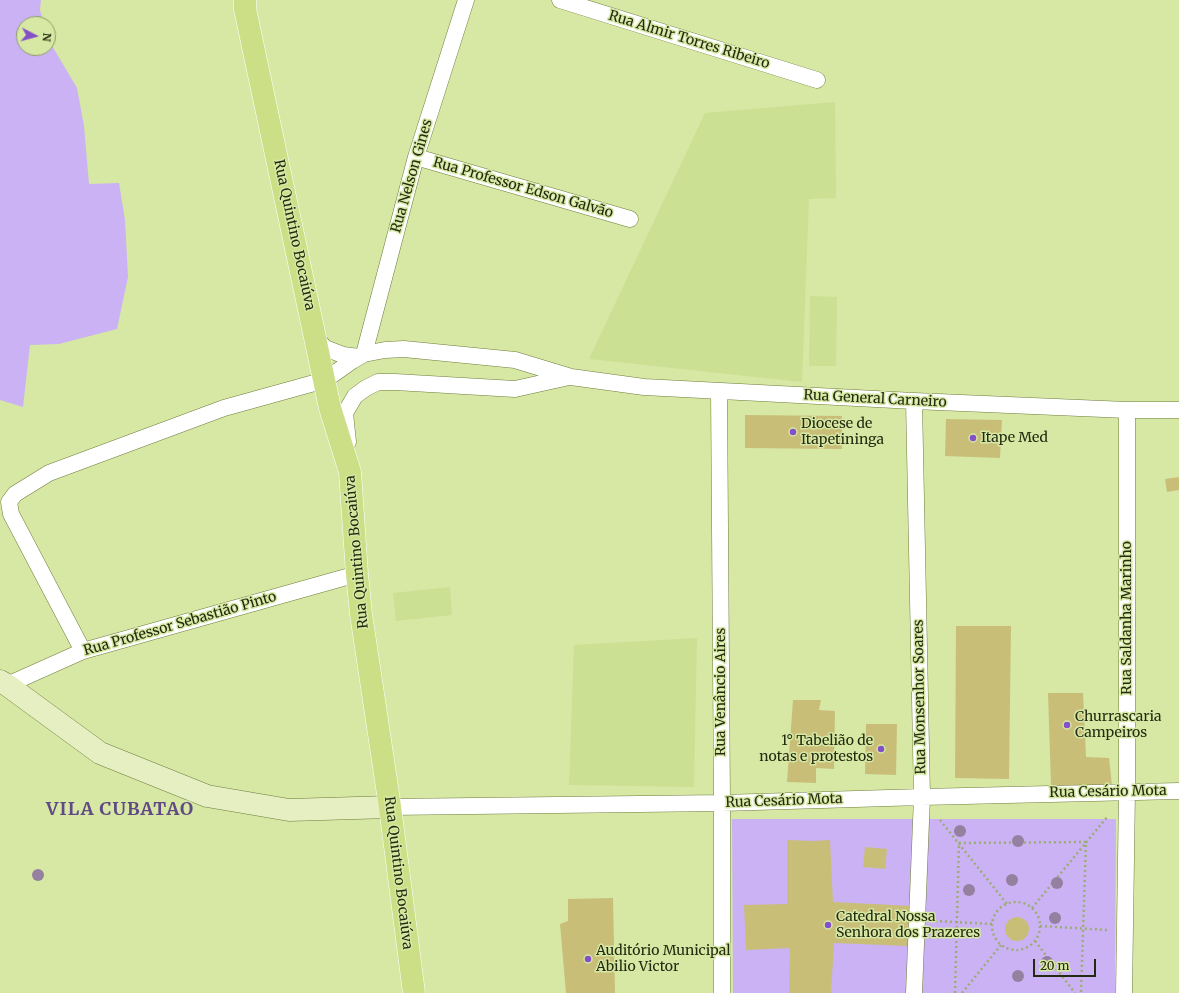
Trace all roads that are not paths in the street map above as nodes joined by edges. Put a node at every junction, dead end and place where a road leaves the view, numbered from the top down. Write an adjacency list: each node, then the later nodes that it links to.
1 (245, 0): 7 (main road, Rua Quintino Bocaiúva)
2 (466, 0): 5 (street, Rua Nelson Gines)
3 (560, 0): 4 (street, Rua Almir Torres Ribeiro)
4 (817, 80)
5 (416, 157): 6 (street, Rua Professor Edson Galvão); 8 (street, Rua Nelson Gines)
6 (630, 219)
7 (316, 338): 8 (street); 10 (main road, Rua Quintino Bocaiúva)
8 (362, 355): 9 (street, Rua General Carneiro); 10 (street, Rua General Carneiro)
9 (571, 377): 11 (street, Rua General Carneiro); 15 (street, Rua General Carneiro)
10 (325, 380): 15 (main road, Rua Quintino Bocaiúva); 17 (street, Rua General Carneiro)
11 (719, 391): 12 (street, Rua General Carneiro); 22 (street, Rua Venâncio Aires)
12 (914, 401): 13 (street, Rua General Carneiro); 21 (street, Rua Monsenhor Soares)
13 (1127, 410): 14 (street, Rua General Carneiro); 20 (street, Rua Saldanha Marinho)
14 (1179, 410)
15 (350, 472): 16 (main road, Rua Quintino Bocaiúva)
16 (357, 574): 17 (street, Rua Professor Sebastião Pinto); 23 (main road, Rua Quintino Bocaiúva)
17 (83, 651): 18 (street, Rua Professor Sebastião Pinto)
18 (4, 683): 23 (main road)
19 (1179, 791): 20 (street, Rua Cesário Mota)
20 (1127, 792): 21 (street, Rua Cesário Mota); 27 (street, Rua Saldanha Marinho)
21 (922, 797): 22 (street, Rua Cesário Mota); 26 (street, Rua Monsenhor Soares)
22 (722, 803): 23 (street, Rua Cesário Mota); 25 (street, Rua Venâncio Aires)
23 (390, 807): 24 (main road, Rua Quintino Bocaiúva)
24 (414, 993)
25 (722, 993)
26 (914, 993)
27 (1124, 993)

